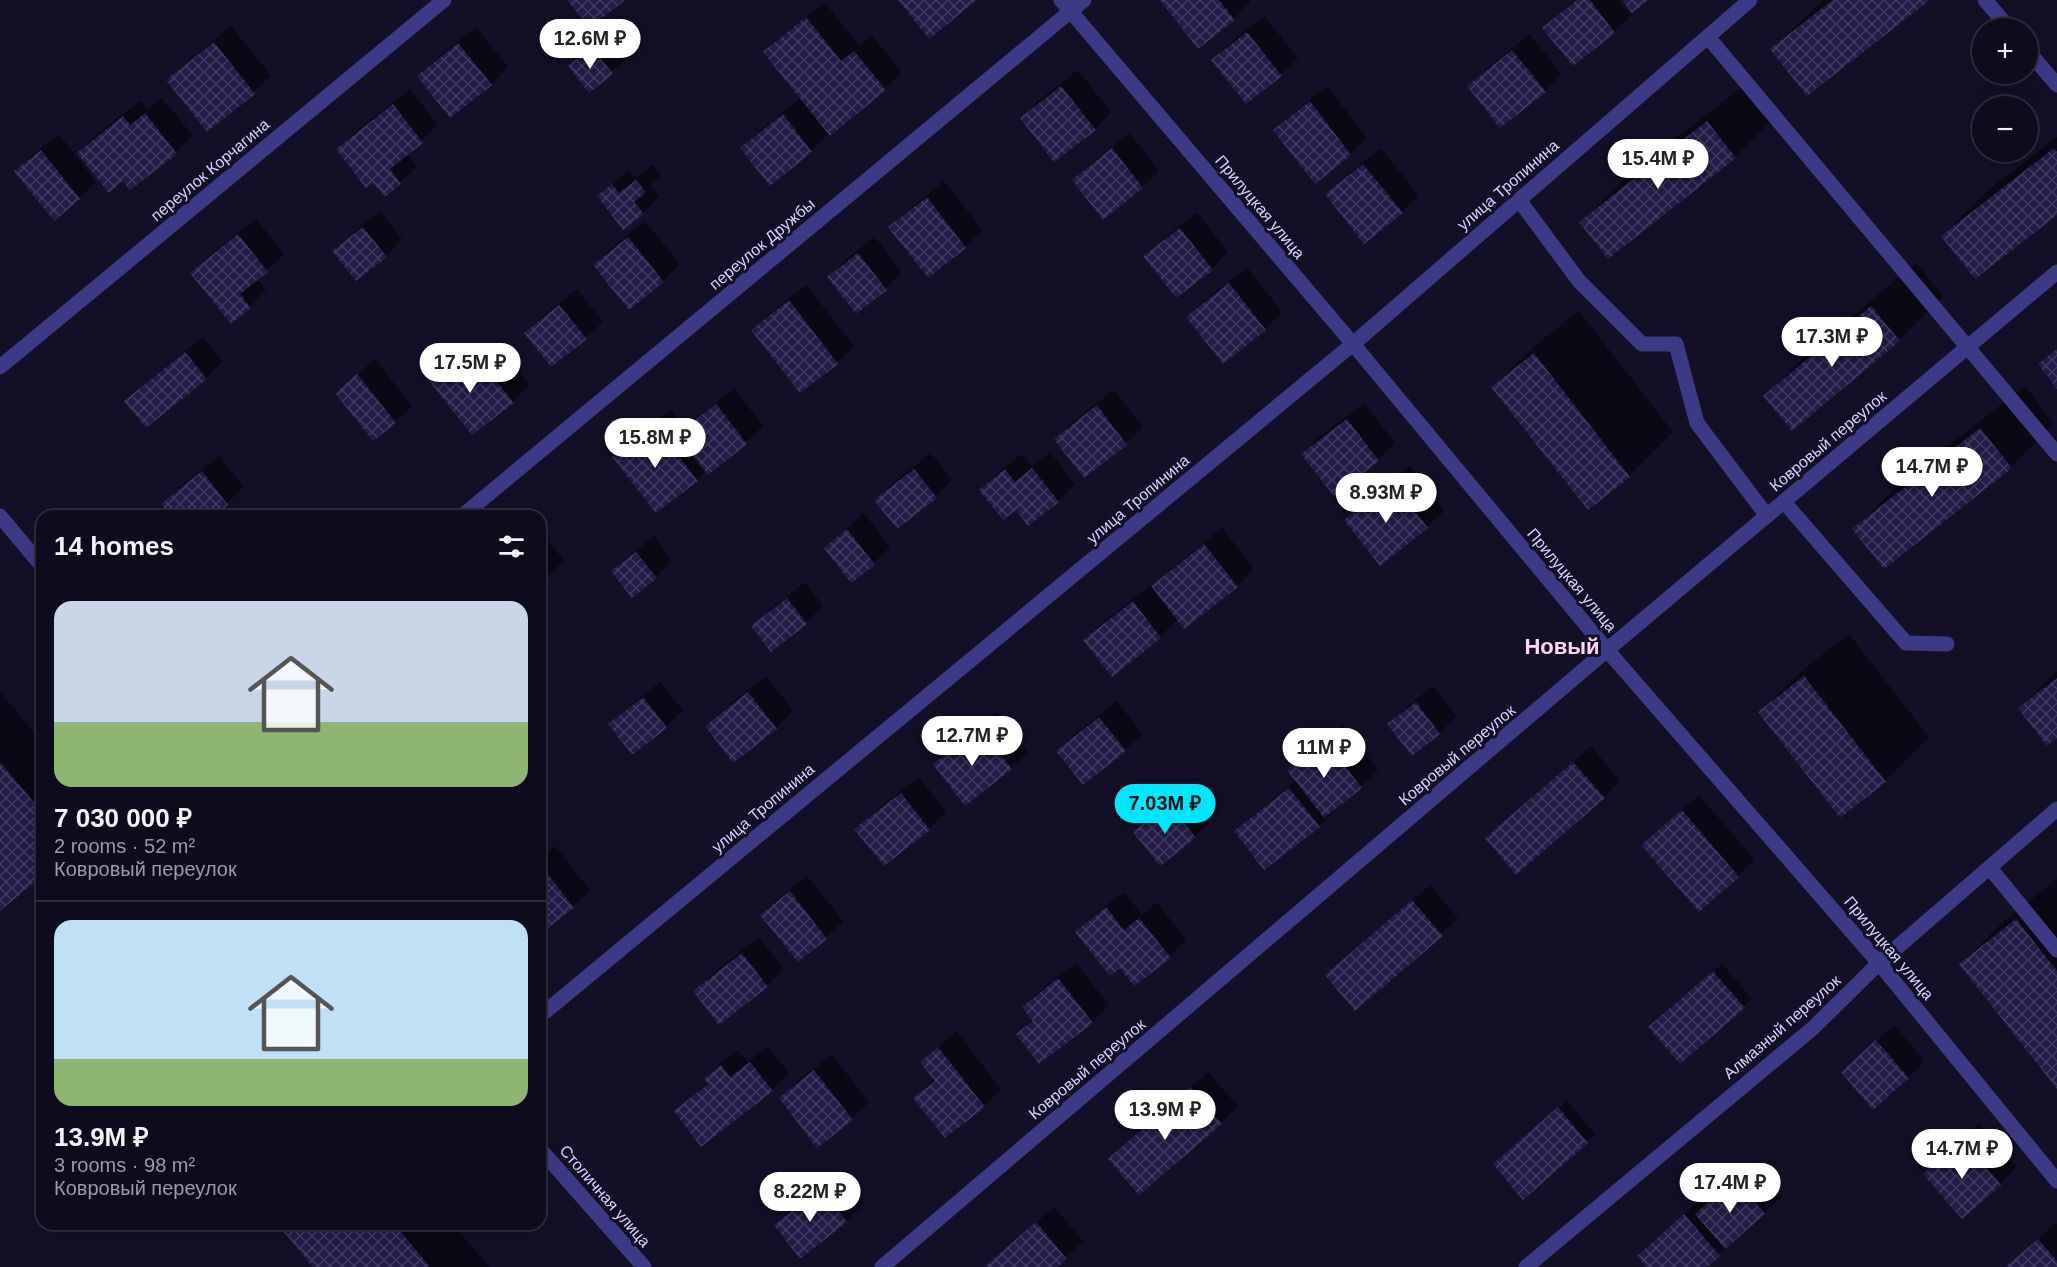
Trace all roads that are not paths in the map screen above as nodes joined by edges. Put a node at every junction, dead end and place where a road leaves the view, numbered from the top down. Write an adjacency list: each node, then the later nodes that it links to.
1 (444, 0): 14 (street, переулок Корчагина)
2 (1084, 0): 5 (street, переулок Дружбы)
3 (1750, 0): 7 (street, улица Тропинина)
4 (1985, 0): 6 (street)
5 (1065, 6): 12 (street, Прилуцкая улица); 17 (street, переулок Дружбы)
6 (2000, 18)
7 (1708, 37): 10 (street, улица Тропинина); 13 (street)
8 (2038, 63): 9 (street)
9 (2057, 85)
10 (1519, 200): 12 (street, улица Тропинина); 19 (street)
11 (2057, 272): 13 (street, Ковровый переулок)
12 (1353, 344): 22 (street, Прилуцкая улица); 27 (street, улица Тропинина)
13 (1966, 347): 15 (street); 16 (street, Ковровый переулок)
14 (0, 367)
15 (2057, 454)
16 (1784, 502): 19 (street, Ковровый переулок); 21 (street)
17 (469, 510)
18 (0, 516): 20 (street)
19 (1767, 516): 22 (street, Ковровый переулок)
20 (36, 559)
21 (1947, 644)
22 (1607, 650): 26 (street, Прилуцкая улица); 31 (street, Ковровый переулок)
23 (2057, 809): 24 (street, Алмазный переулок)
24 (1990, 868): 25 (street); 26 (street, Алмазный переулок)
25 (2057, 950)
26 (1879, 963): 29 (street, Прилуцкая улица); 32 (street, Алмазный переулок)
27 (546, 1011)
28 (546, 1156): 30 (street, Столичная улица)
29 (2057, 1181)
30 (644, 1267)
31 (882, 1267)
32 (1526, 1267)

